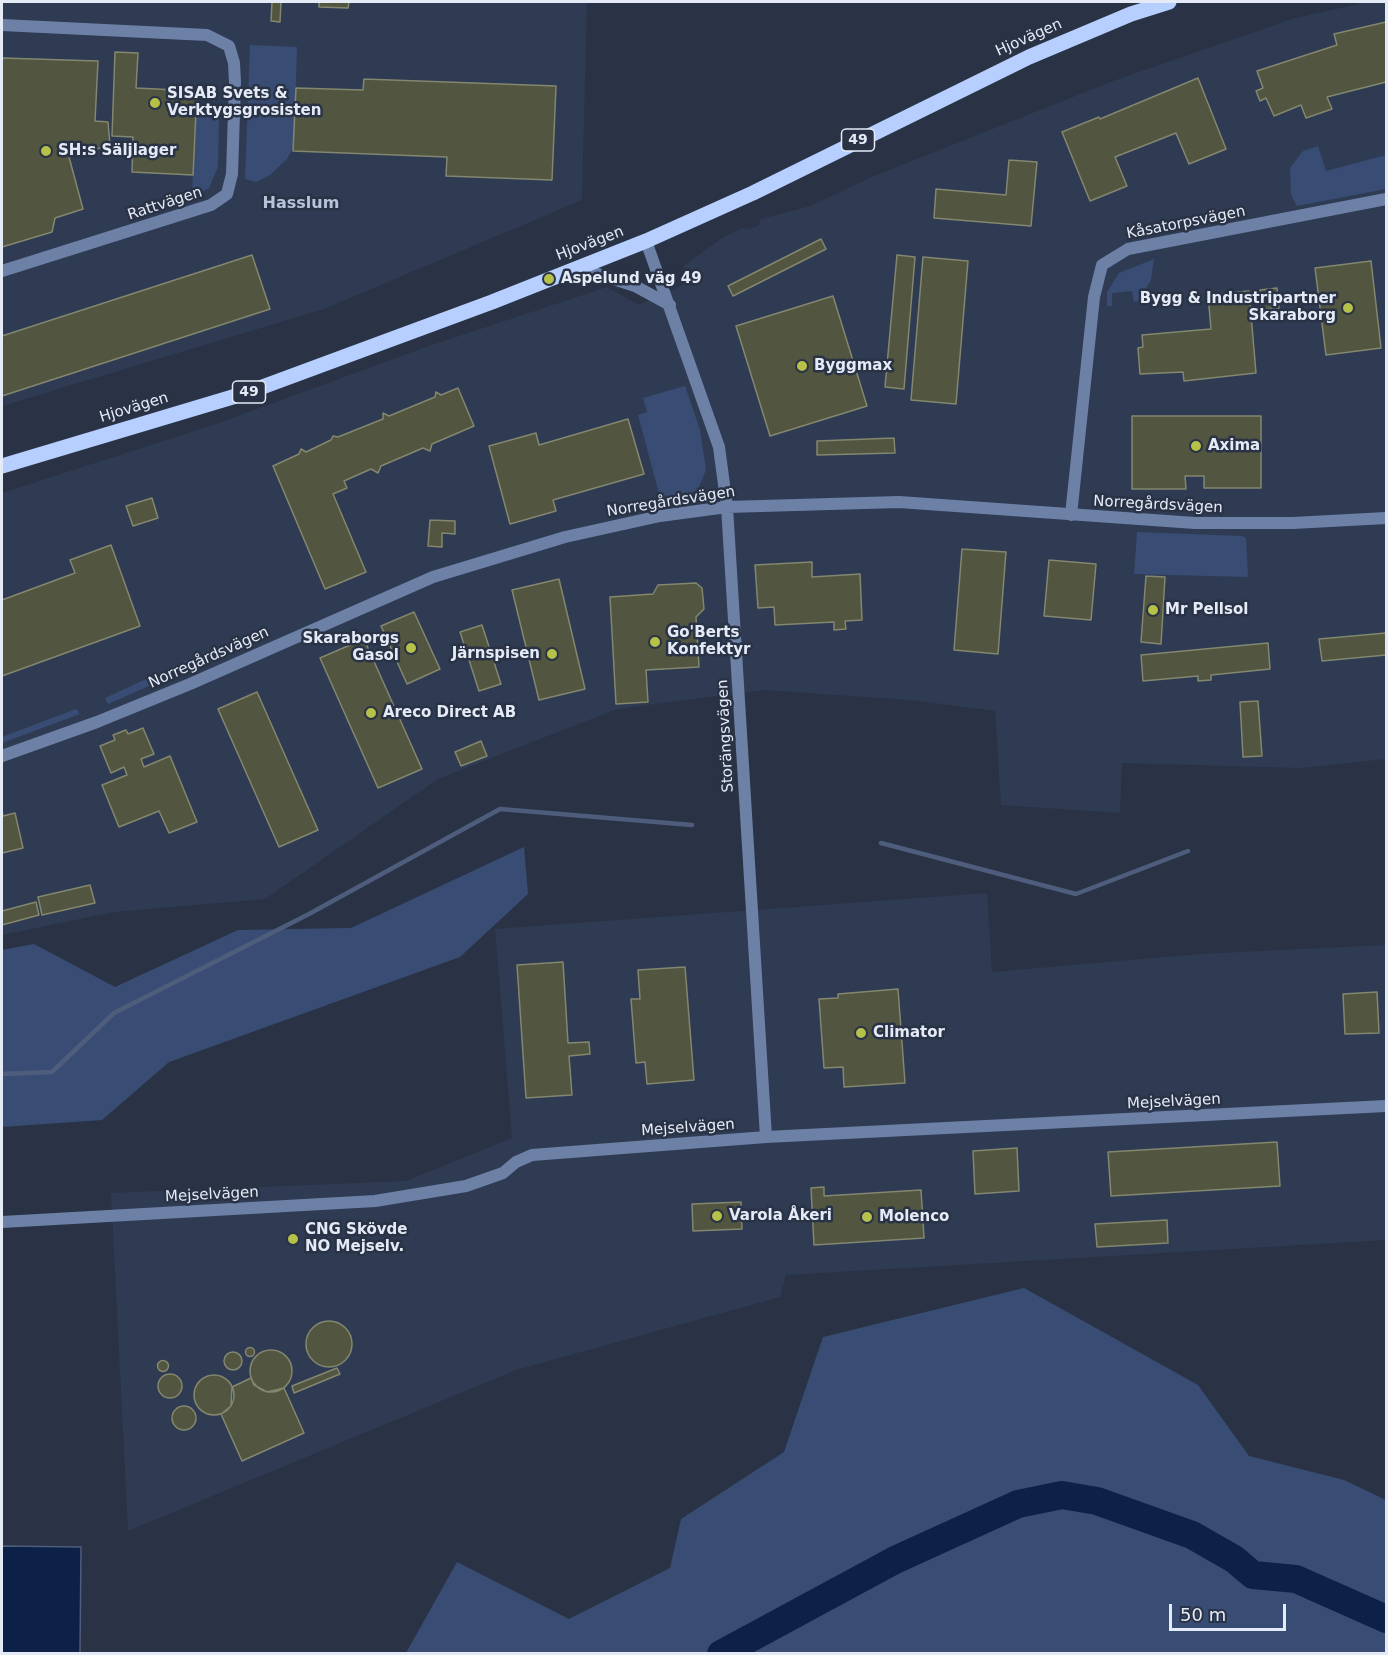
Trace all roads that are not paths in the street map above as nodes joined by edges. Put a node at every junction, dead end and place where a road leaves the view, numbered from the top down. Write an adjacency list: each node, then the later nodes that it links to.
1 (1169, 2): 4 (main road, Hjovägen / 49)
2 (2, 26): 6 (street, Rattvägen)
3 (1386, 199): 10 (street, Kåsatorpsvägen)
4 (646, 241): 5 (main road, Hjovägen / 49); 7 (street, Storängsvägen)
5 (579, 268): 7 (street); 8 (main road, Hjovägen / 49)
6 (2, 271)
7 (670, 305): 9 (street, Storängsvägen)
8 (2, 466)
9 (727, 507): 10 (street, Norregårdsvägen); 12 (street, Norregårdsvägen); 14 (street, Storängsvägen)
10 (1071, 515): 11 (street, Norregårdsvägen)
11 (1386, 518)
12 (2, 756)
13 (1386, 1106): 14 (street, Mejselvägen)
14 (766, 1137): 15 (street, Mejselvägen)
15 (2, 1222)

